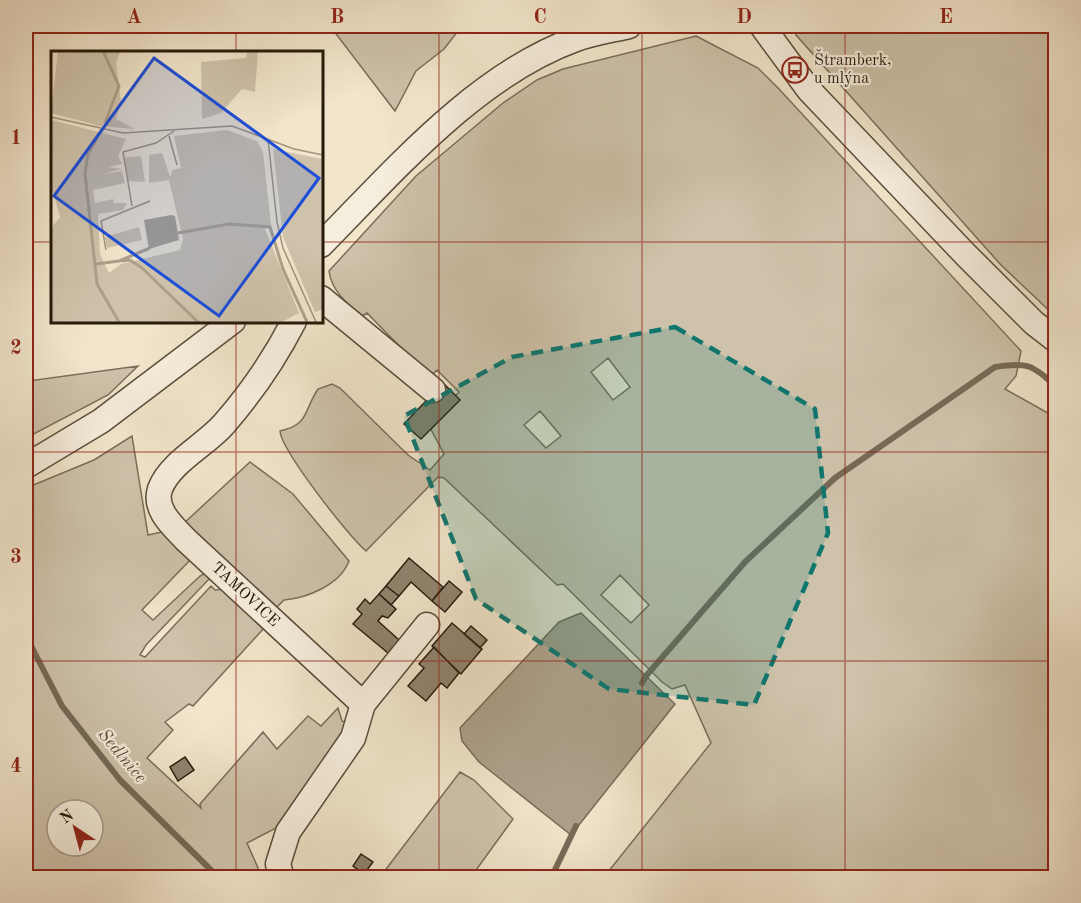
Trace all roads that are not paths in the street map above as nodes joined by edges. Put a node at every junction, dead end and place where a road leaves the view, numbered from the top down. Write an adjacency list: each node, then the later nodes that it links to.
1 (629, 26): 3 (street)
2 (762, 26): 7 (street)
3 (322, 244)
4 (322, 299): 8 (street)
5 (232, 322): 9 (street)
6 (293, 322): 11 (street, TAMOVICE)
7 (1056, 340)
8 (433, 390)
9 (26, 466)
10 (427, 625): 11 (street)
11 (363, 704): 12 (street)
12 (282, 878)

